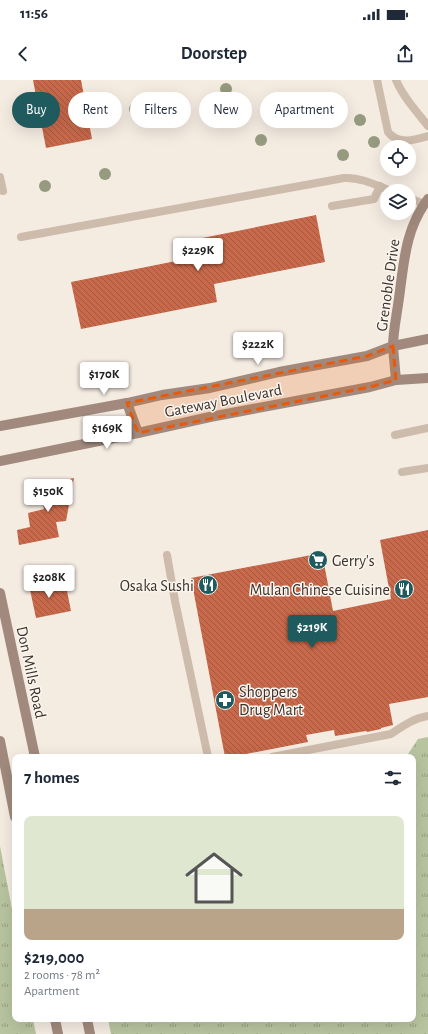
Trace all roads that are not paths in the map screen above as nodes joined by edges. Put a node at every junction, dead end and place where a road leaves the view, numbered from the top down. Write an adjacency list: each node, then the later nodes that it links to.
1 (377, 80): 4 (lane)
2 (396, 80): 3 (lane)
3 (428, 126)
4 (428, 136)
5 (0, 177): 7 (lane)
6 (380, 186): 10 (lane); 11 (lane)
7 (2, 191)
8 (416, 200): 9 (lane)
9 (426, 202): 13 (street, Grenoble Drive)
10 (332, 206)
11 (21, 237)
12 (428, 339): 13 (street, Gateway Boulevard)
13 (393, 346): 15 (street, Grenoble Drive); 16 (street, Gateway Boulevard)
14 (428, 378): 15 (street, Gateway Boulevard)
15 (396, 380): 19 (street, Gateway Boulevard)
16 (127, 403): 17 (street, Gateway Boulevard); 19 (street)
17 (0, 426)
18 (428, 428): 20 (lane)
19 (138, 433): 21 (street, Gateway Boulevard)
20 (395, 435)
21 (0, 461)
22 (428, 468): 23 (lane)
23 (402, 472)
24 (167, 555): 29 (lane)
25 (0, 593): 28 (street, Don Mills Road)
26 (428, 716): 30 (lane)
27 (0, 741): 31 (street)
28 (34, 754)
29 (207, 754)
30 (288, 754)
31 (12, 802)
32 (56, 1022): 34 (street)
33 (88, 1022): 35 (street)
34 (58, 1034)
35 (90, 1034)

